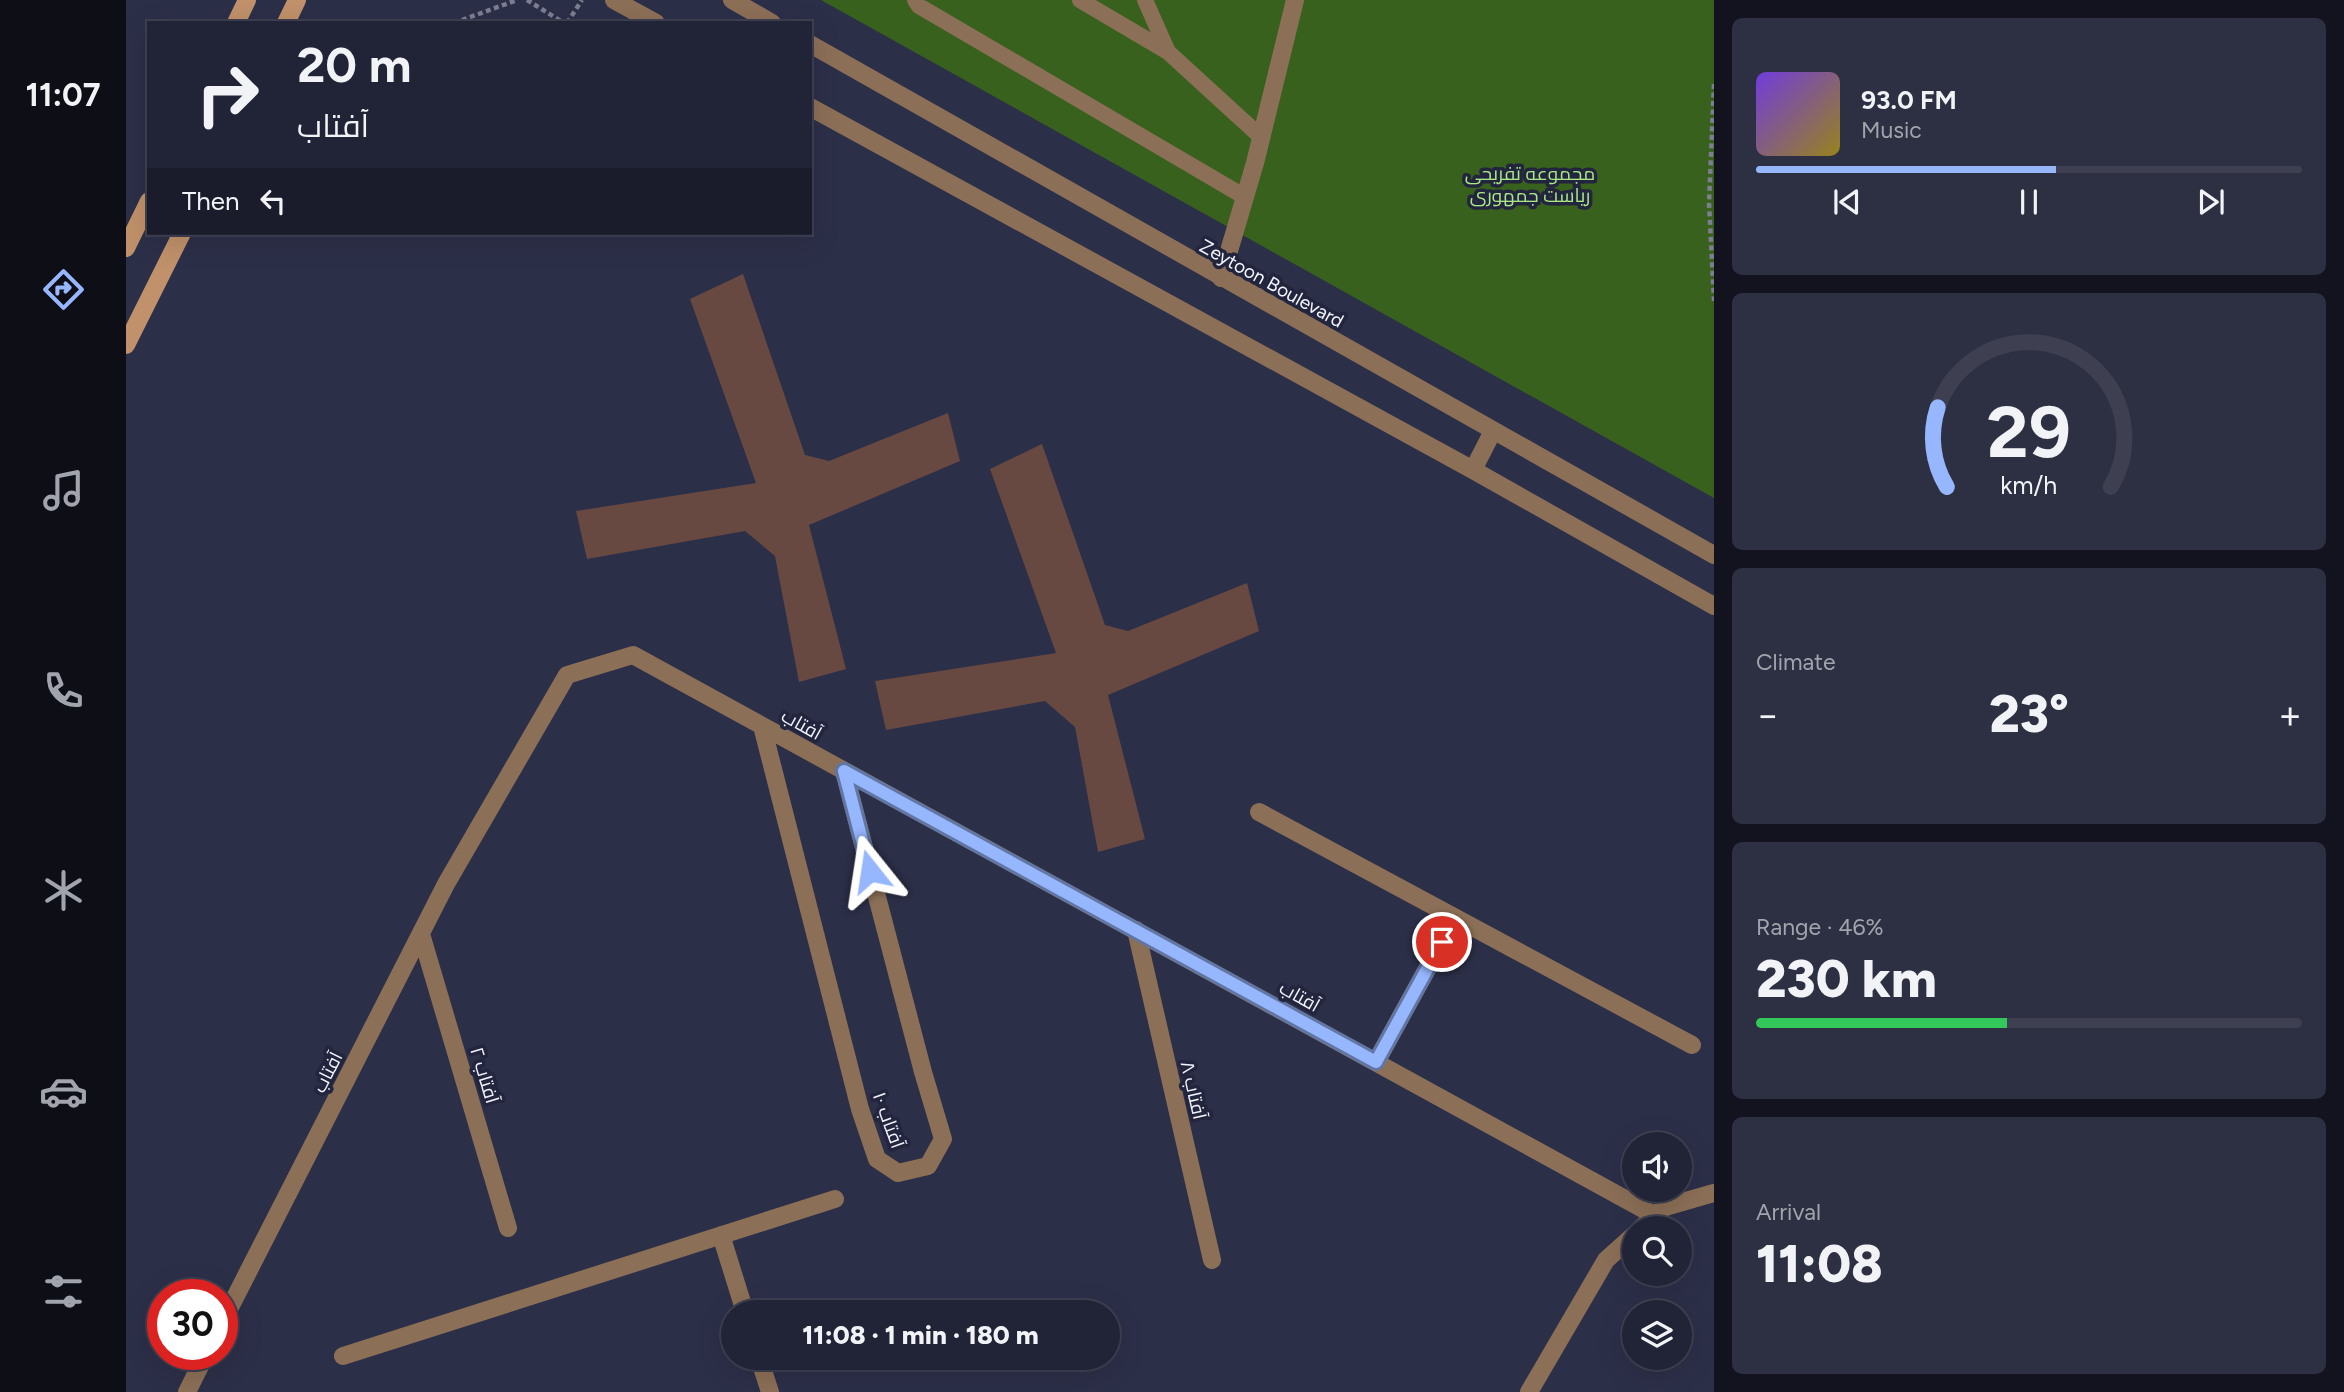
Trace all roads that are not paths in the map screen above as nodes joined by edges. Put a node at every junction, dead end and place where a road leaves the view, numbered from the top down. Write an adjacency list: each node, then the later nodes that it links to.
1 (247, 0): 9 (main road)
2 (297, 0): 10 (main road)
3 (614, 0): 11 (street)
4 (732, 0): 12 (street)
5 (915, 0): 17 (lane)
6 (1080, 0): 14 (lane)
7 (1145, 0): 14 (lane)
8 (1295, 0): 16 (street)
9 (237, 21)
10 (287, 21)
11 (652, 21)
12 (769, 21)
13 (812, 45): 21 (street, Zeytoon Boulevard)
14 (1168, 52): 16 (lane)
15 (812, 108): 24 (street)
16 (1261, 137): 17 (street)
17 (1245, 197): 21 (street)
18 (147, 205): 20 (main road)
19 (181, 235): 22 (main road)
20 (126, 248)
21 (1221, 278): 23 (street, Zeytoon Boulevard)
22 (126, 345)
23 (1493, 431): 24 (street); 25 (street, Zeytoon Boulevard)
24 (1473, 471): 26 (street)
25 (1714, 555)
26 (1714, 606)
27 (762, 726): 28 (street, آفتاب); 28 (street, آفتاب ۱۰); 32 (street, آفتاب)
28 (844, 771): 31 (street, آفتاب)
29 (1259, 812): 30 (street)
30 (1455, 918): 33 (street); 34 (street)
31 (1136, 930): 34 (street, آفتاب); 41 (street, آفتاب ۸)
32 (421, 934): 38 (street, آفتاب ۲); 42 (street, آفتاب)
33 (1692, 1045)
34 (1376, 1062): 37 (street, آفتاب)
35 (1714, 1193): 37 (street)
36 (835, 1199): 39 (street)
37 (1656, 1216)
38 (508, 1228)
39 (721, 1235): 43 (street); 44 (street)
40 (1622, 1246): 49 (street)
41 (1212, 1259)
42 (238, 1292)
43 (741, 1300)
44 (343, 1356)
45 (198, 1370): 47 (street)
46 (763, 1370): 48 (street)
47 (187, 1392)
48 (770, 1392)
49 (1529, 1392)

